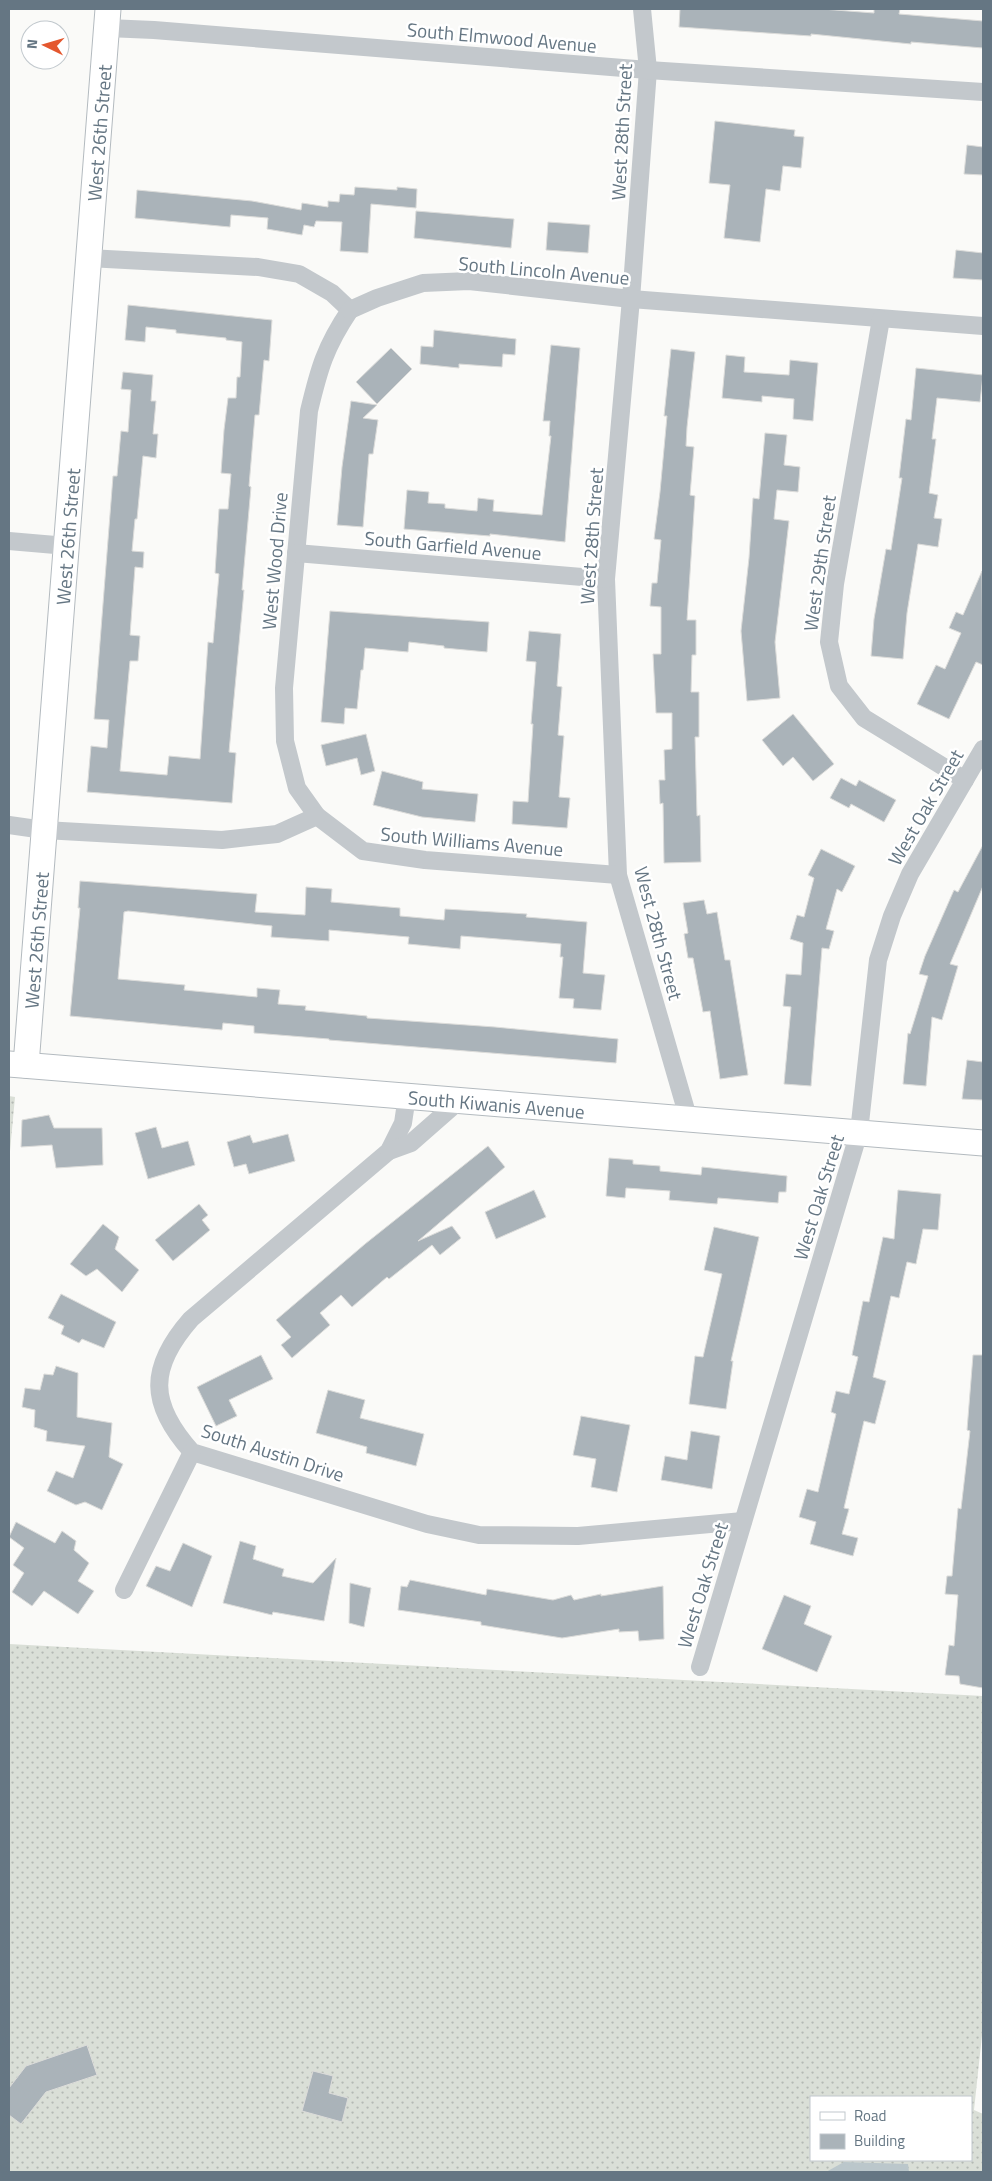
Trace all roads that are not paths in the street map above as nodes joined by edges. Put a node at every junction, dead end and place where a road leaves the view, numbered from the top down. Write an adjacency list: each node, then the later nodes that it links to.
1 (642, 9): 3 (street, West 28th Street)
2 (107, 18): 3 (street, South Elmwood Avenue); 5 (main road, West 26th Street)
3 (648, 70): 4 (street, South Elmwood Avenue); 6 (street, West 28th Street)
4 (983, 92)
5 (88, 258): 7 (street); 11 (main road, West 26th Street)
6 (632, 299): 7 (street, South Lincoln Avenue); 8 (street, South Lincoln Avenue); 13 (street, West 28th Street)
7 (350, 310): 12 (street, West Wood Drive)
8 (881, 319): 9 (street, South Lincoln Avenue); 15 (street, West 29th Street)
9 (983, 326)
10 (9, 541): 11 (street)
11 (67, 546): 18 (main road, West 26th Street)
12 (296, 553): 13 (street, South Garfield Avenue); 16 (street, West Wood Drive)
13 (606, 579): 19 (street, West 28th Street)
14 (983, 749): 15 (street, West Oak Street)
15 (965, 780): 24 (street, West Oak Street)
16 (317, 816): 18 (street); 19 (street, South Williams Avenue)
17 (9, 825): 18 (street)
18 (44, 830): 20 (main road, West 26th Street)
19 (618, 875): 23 (street, West 28th Street)
20 (17, 1064): 21 (main road, South Kiwanis Avenue)
21 (407, 1096): 22 (main road, South Kiwanis Avenue); 26 (street, South Austin Drive)
22 (460, 1100): 23 (main road, South Kiwanis Avenue); 26 (street, South Austin Drive)
23 (688, 1117): 24 (main road, South Kiwanis Avenue)
24 (859, 1132): 25 (main road, South Kiwanis Avenue); 28 (street, West Oak Street)
25 (983, 1143)
26 (388, 1151): 27 (street, South Austin Drive)
27 (192, 1452): 28 (street, South Austin Drive); 29 (street)
28 (743, 1521): 30 (street, West Oak Street)
29 (124, 1590)
30 (700, 1667)

